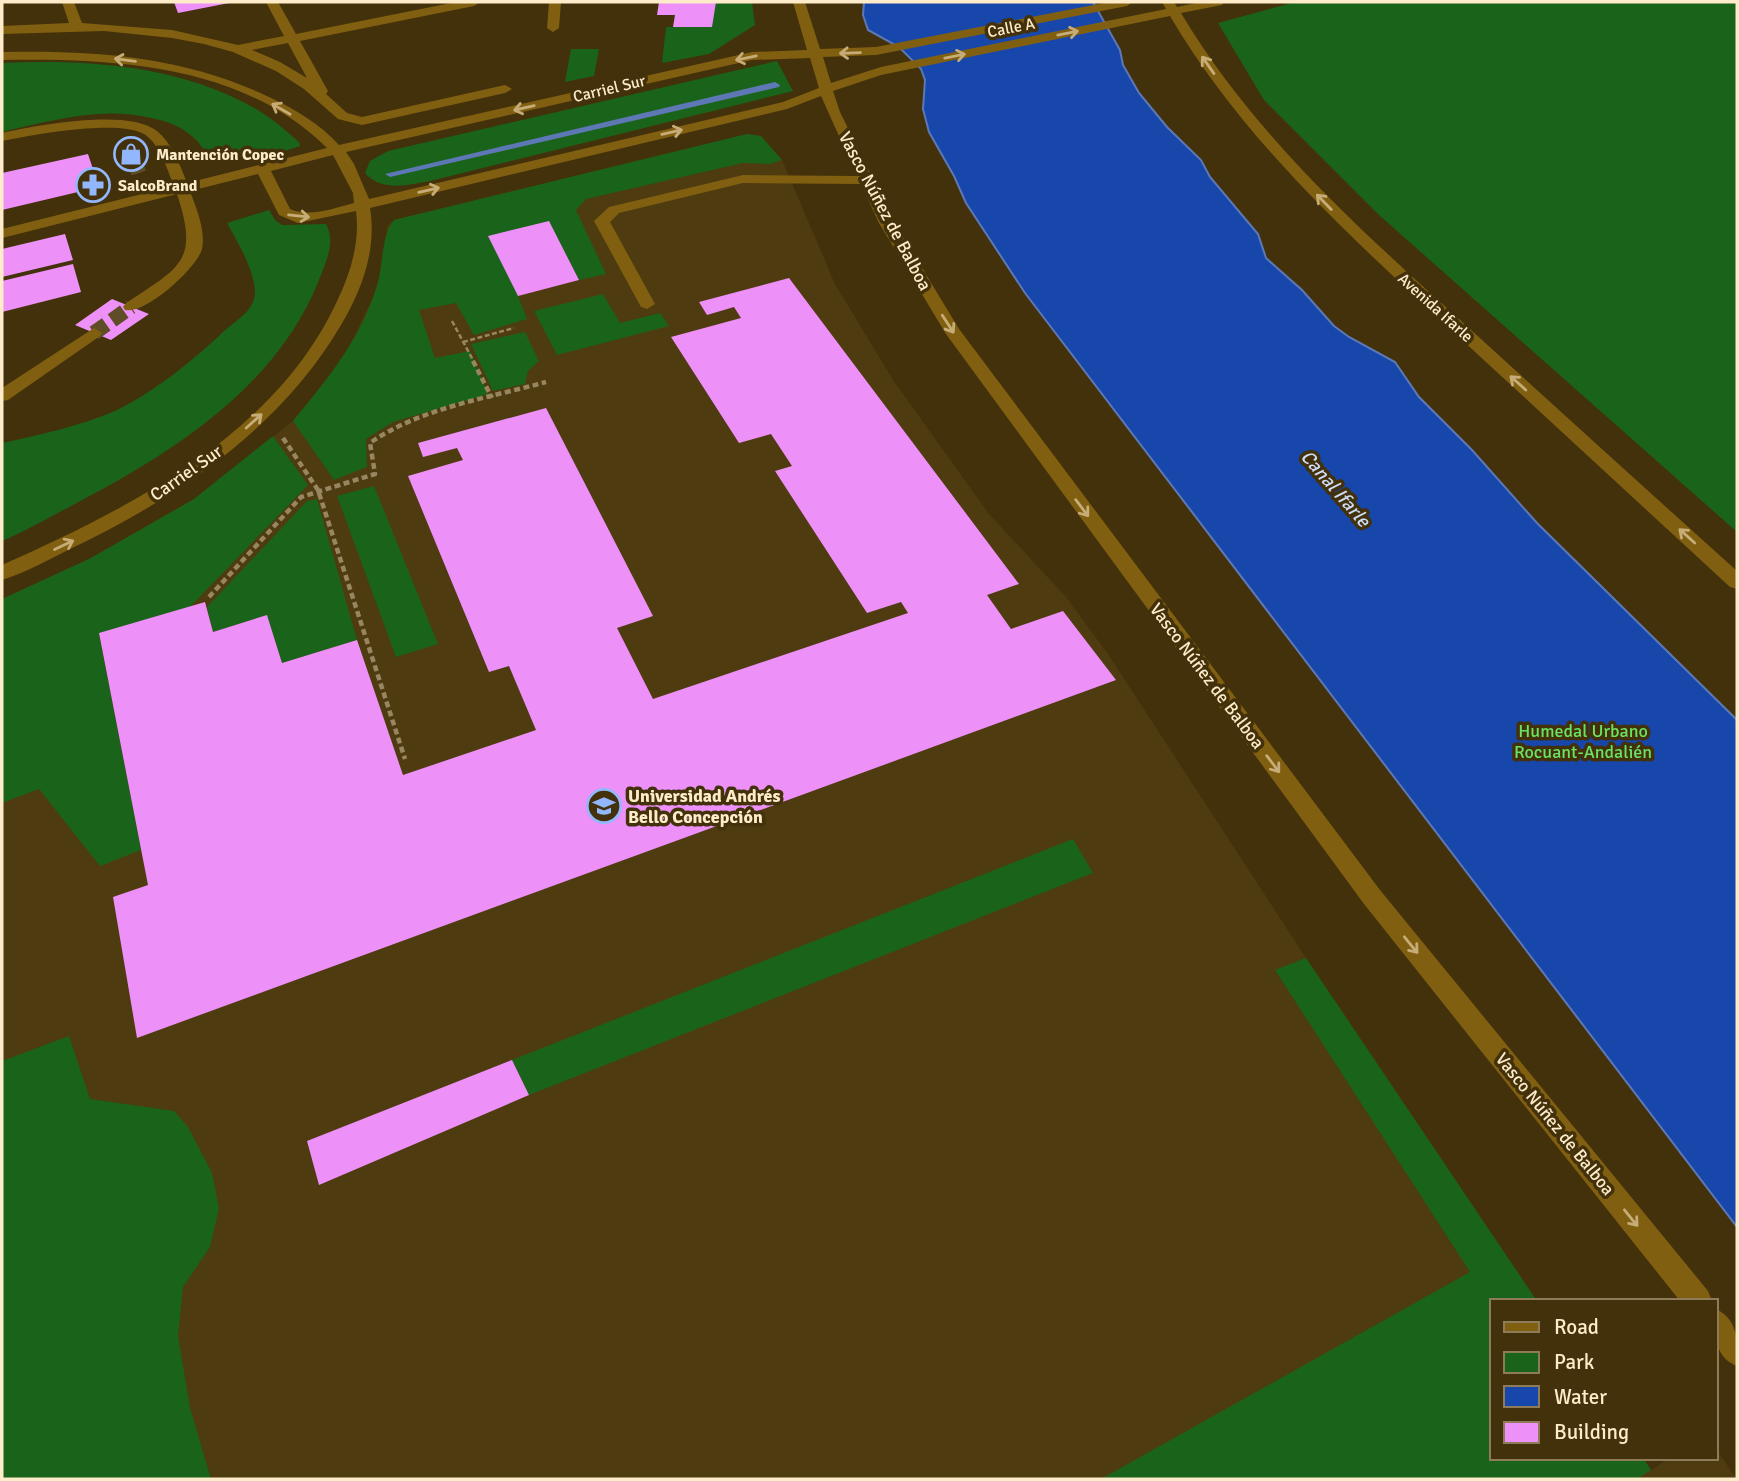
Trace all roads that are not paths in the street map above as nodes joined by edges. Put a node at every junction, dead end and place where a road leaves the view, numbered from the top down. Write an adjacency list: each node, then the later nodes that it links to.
1 (68, 2): 9 (street)
2 (474, 2): 12 (street)
3 (555, 2): 10 (street)
4 (799, 2): 15 (street, Vasco Núñez de Balboa)
5 (1127, 2): 13 (street, Calle A)
6 (1219, 2): 8 (street, Calle A)
7 (273, 4): 12 (street)
8 (1171, 7): 18 (street, Calle A, one-way to 8); 34 (street, Avenida Ifarle, one-way to 8)
9 (77, 27): 11 (street); 14 (street)
10 (553, 28)
11 (2, 30)
12 (292, 39): 14 (street); 19 (street)
13 (886, 49): 15 (street, Carriel Sur, one-way to 15)
14 (237, 50): 19 (street)
15 (814, 53): 18 (street, Vasco Núñez de Balboa); 21 (street, Carriel Sur, one-way to 21)
16 (2, 56): 21 (street, Carriel Sur, one-way to 16)
17 (505, 89): 19 (street)
18 (826, 91): 24 (street, Vasco Núñez de Balboa); 27 (street, one-way to 18)
19 (327, 102)
20 (2, 137): 25 (street)
21 (335, 150): 22 (street); 27 (street, Carriel Sur)
22 (262, 168): 25 (street); 27 (street, one-way to 27)
23 (141, 180): 26 (street)
24 (865, 180): 29 (street); 35 (street, Vasco Núñez de Balboa, one-way to 35)
25 (182, 187): 26 (street); 30 (street)
26 (147, 198): 28 (street)
27 (362, 205): 33 (street, Carriel Sur, one-way to 27)
28 (2, 233)
29 (647, 304)
30 (131, 307)
31 (94, 333): 32 (street)
32 (2, 396)
33 (2, 573)
34 (1737, 582)
35 (1696, 1299)
36 (1718, 1326): 37 (street)
37 (1737, 1352)

